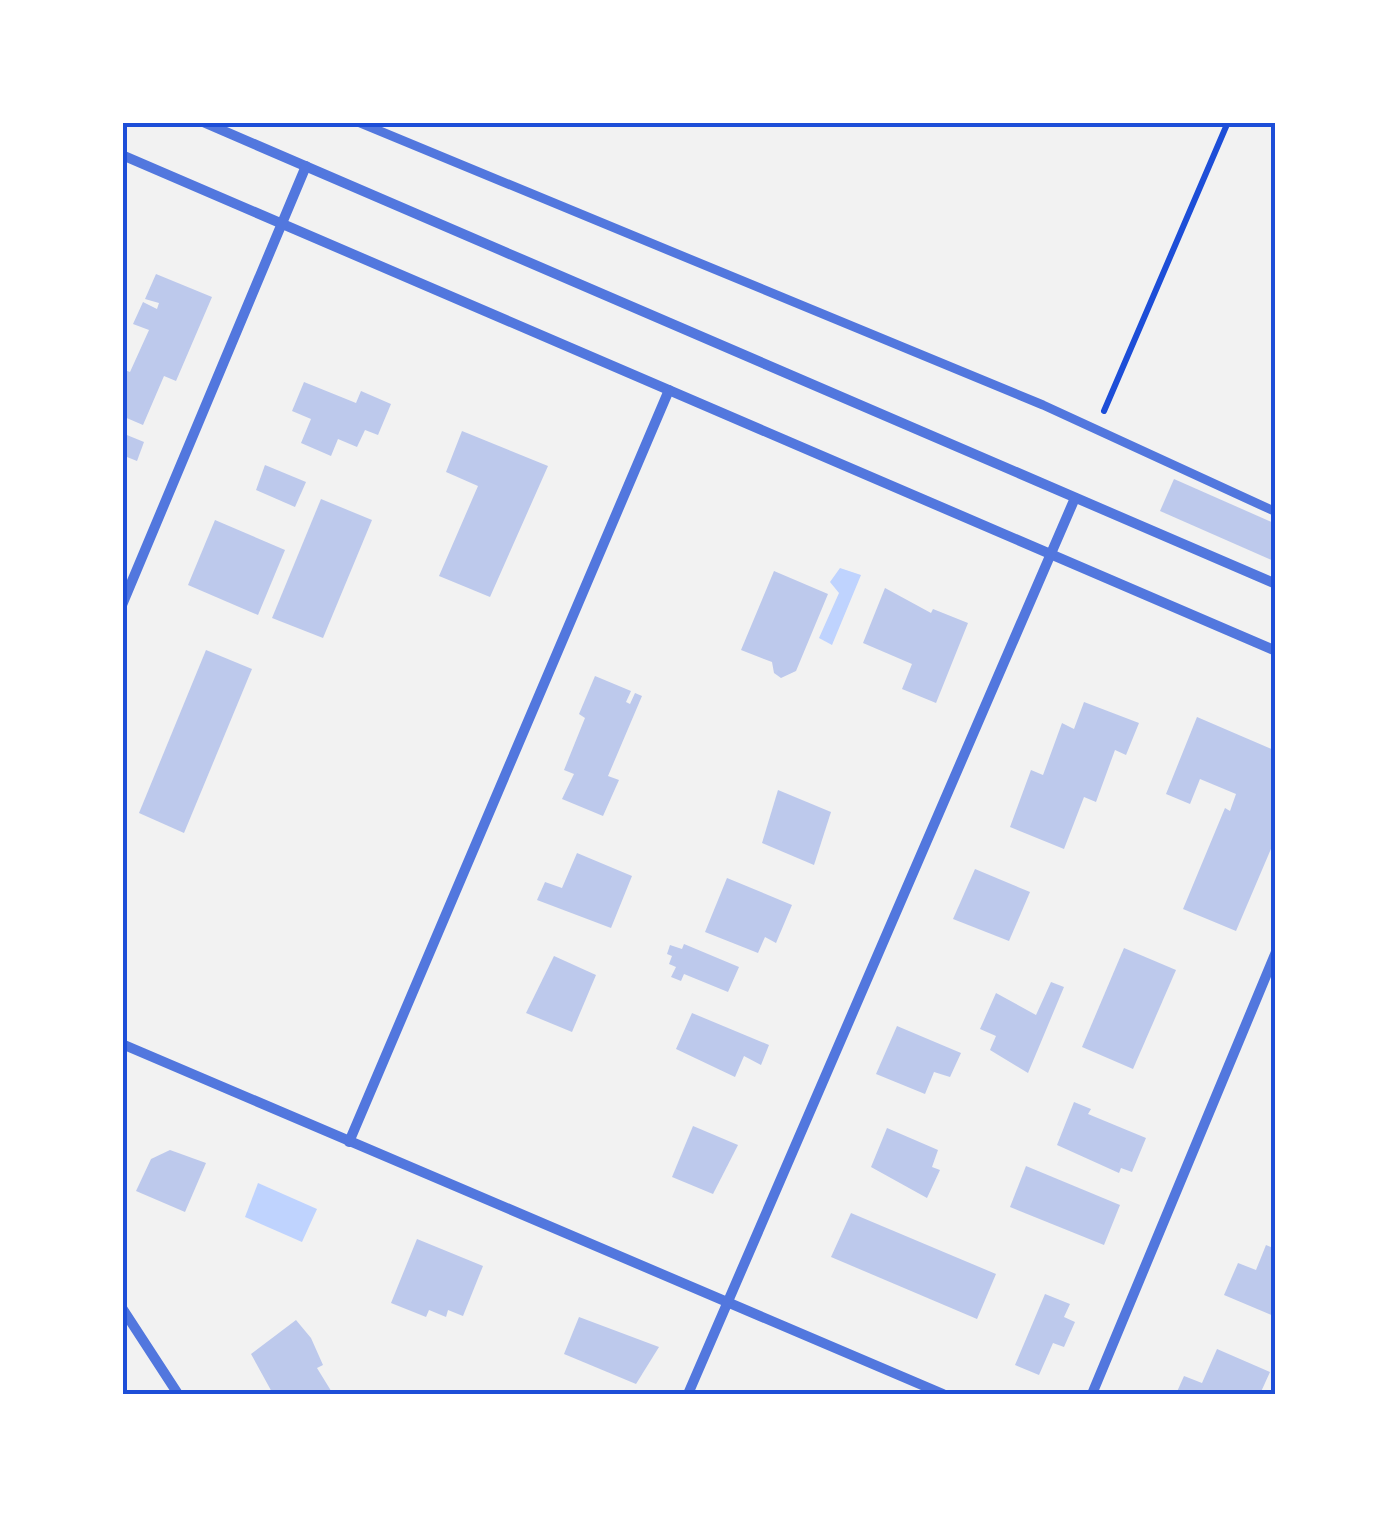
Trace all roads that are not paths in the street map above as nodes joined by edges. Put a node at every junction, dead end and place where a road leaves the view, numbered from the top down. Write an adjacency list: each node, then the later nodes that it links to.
1 (204, 122): 4 (street)
2 (358, 122): 8 (street)
3 (122, 155): 5 (street)
4 (306, 166): 5 (street); 7 (street)
5 (281, 224): 6 (street); 11 (street)
6 (669, 390): 9 (street); 15 (street)
7 (1074, 498): 9 (street); 10 (street)
8 (1276, 512)
9 (1049, 552): 12 (street); 16 (street)
10 (1276, 584)
11 (122, 605)
12 (1276, 651)
13 (1276, 952): 21 (street)
14 (122, 1044): 15 (street)
15 (349, 1142): 16 (street)
16 (727, 1304): 19 (street); 20 (street)
17 (122, 1308): 18 (street)
18 (178, 1394)
19 (688, 1394)
20 (942, 1394)
21 (1092, 1394)

